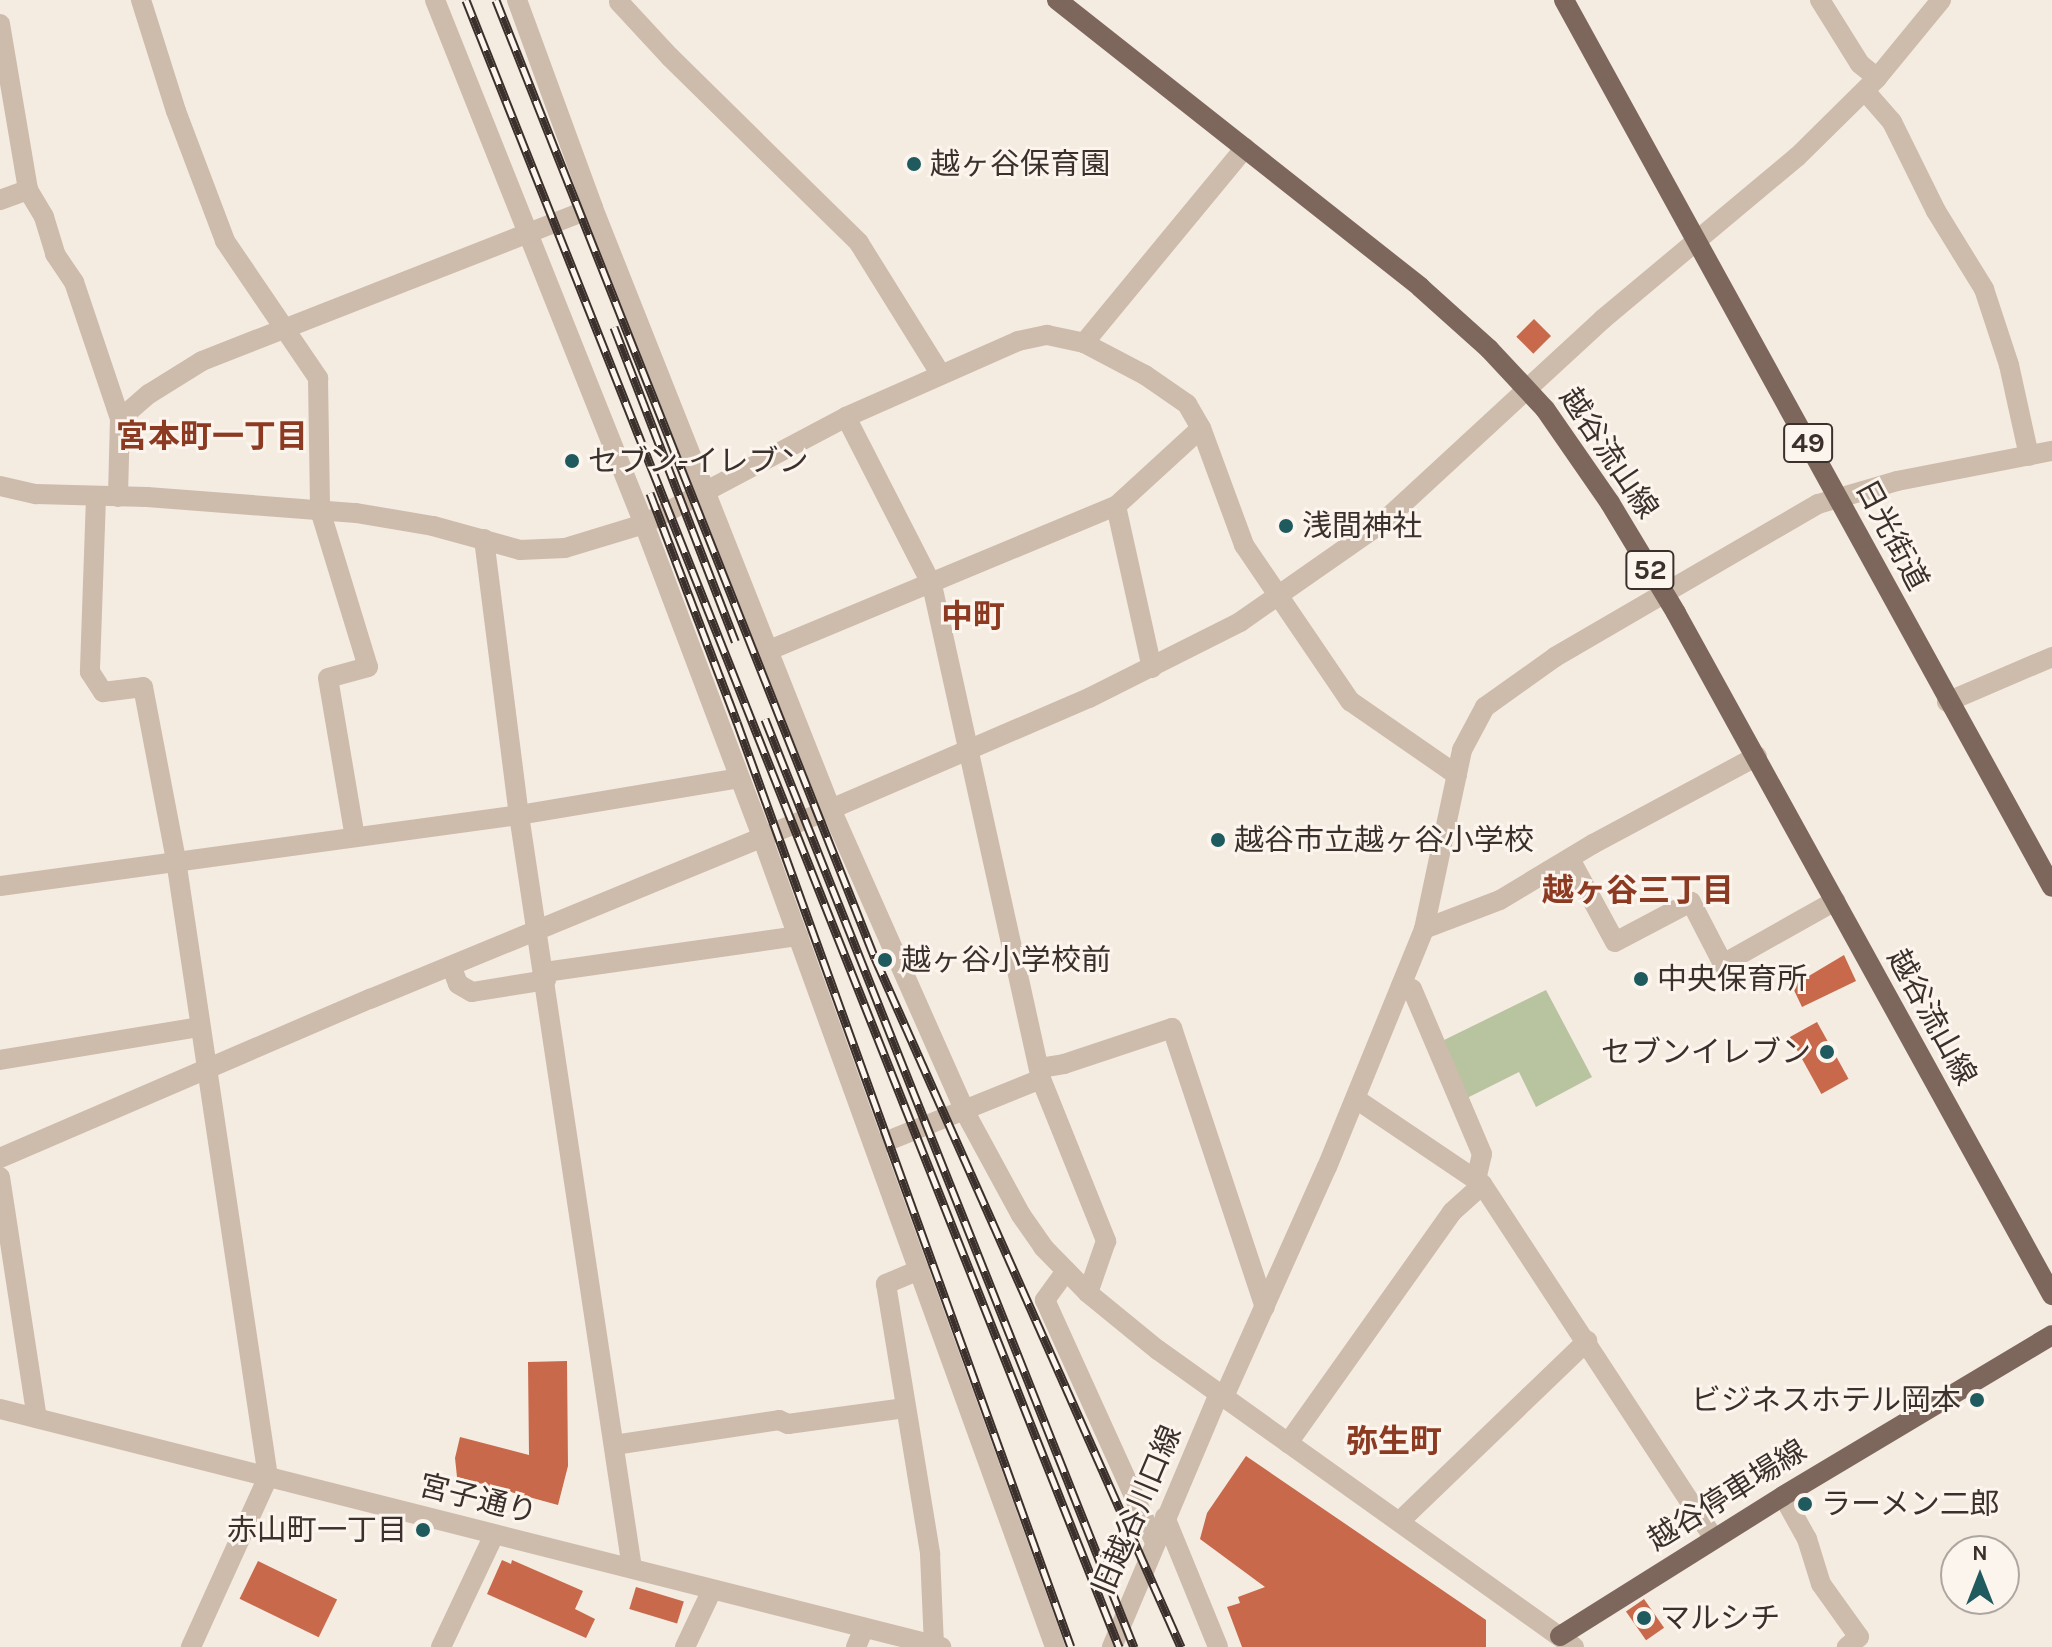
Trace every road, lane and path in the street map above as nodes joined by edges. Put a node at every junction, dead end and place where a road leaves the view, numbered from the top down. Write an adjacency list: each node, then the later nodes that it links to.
1 (141, 0): 17 (street)
2 (435, 0): 15 (street)
3 (517, 0): 14 (street)
4 (1057, 0): 11 (main road, 越谷流山線 / 52)
5 (1564, 0): 16 (main road, 日光街道 / 49)
6 (1820, 0): 10 (street)
7 (1941, 0): 10 (street)
8 (619, 2): 19 (street)
9 (0, 24): 12 (street)
10 (1871, 84): 16 (street); 25 (street)
11 (1245, 148): 18 (street); 20 (main road, 越谷流山線 / 52)
12 (28, 190): 13 (street); 22 (street)
13 (0, 200)
14 (593, 208): 15 (street); 27 (street)
15 (527, 236): 17 (street); 33 (street)
16 (1697, 240): 20 (street); 30 (main road, 日光街道 / 49)
17 (286, 328): 22 (street); 32 (street)
18 (1084, 343): 19 (street); 23 (street)
19 (940, 373): 21 (street)
20 (1529, 390): 36 (main road, 越谷流山線 / 52); 37 (street)
21 (846, 417): 27 (street); 35 (street)
22 (120, 419): 29 (street)
23 (1201, 428): 31 (street); 37 (street)
24 (2052, 451): 25 (street, 旧越谷川口線)
25 (2029, 456): 30 (street, 旧越谷川口線)
26 (0, 486): 28 (street)
27 (704, 491): 33 (street); 38 (street)
28 (96, 497): 29 (street); 51 (street)
29 (118, 497): 32 (street)
30 (1838, 498): 36 (street, 旧越谷川口線); 41 (main road, 日光街道 / 49)
31 (1116, 506): 35 (street); 40 (street)
32 (320, 510): 34 (street); 48 (street)
33 (644, 524): 34 (street); 45 (street)
34 (484, 539): 47 (street)
35 (932, 585): 38 (street); 42 (street)
36 (1663, 592): 43 (main road, 越谷流山線 / 52); 44 (street, 旧越谷川口線)
37 (1277, 598): 40 (street); 44 (street)
38 (767, 651): 46 (street)
39 (2052, 657): 41 (street)
40 (1152, 668): 42 (street)
41 (1947, 702): 53 (main road, 日光街道 / 49)
42 (971, 749): 46 (street); 64 (street)
43 (1757, 756): 50 (street); 54 (main road, 越谷流山線 / 52)
44 (1457, 775): 55 (street, 旧越谷川口線)
45 (739, 778): 47 (street); 49 (street)
46 (831, 809): 49 (street); 66 (street)
47 (519, 815): 48 (street); 56 (street)
48 (355, 837): 51 (street)
49 (762, 837): 56 (street); 57 (street)
50 (1570, 859): 54 (street); 55 (street)
51 (176, 860): 52 (street); 61 (street)
52 (0, 886)
53 (2052, 887)
54 (1835, 901): 74 (main road, 越谷流山線 / 52)
55 (1424, 929): 60 (street, 旧越谷川口線)
56 (538, 931): 58 (street); 59 (street)
57 (798, 936): 59 (street); 67 (street)
58 (452, 968): 59 (street); 63 (street)
59 (545, 976): 83 (street)
60 (1401, 986): 65 (street, 旧越谷川口線); 70 (street)
61 (199, 1027): 62 (street); 63 (street)
62 (0, 1060)
63 (208, 1070): 68 (street); 84 (street)
64 (1040, 1073): 66 (street); 73 (street); 75 (street)
65 (1356, 1099): 70 (street); 75 (street, 旧越谷川口線)
66 (965, 1112): 67 (street); 72 (street)
67 (875, 1146): 71 (street)
68 (0, 1158)
69 (0, 1177): 81 (street)
70 (1479, 1183): 77 (street); 82 (street)
71 (919, 1270): 79 (street); 99 (street)
72 (1066, 1271): 73 (street); 90 (street)
73 (1088, 1293): 78 (street)
74 (2052, 1295)
75 (1265, 1307): 78 (street, 旧越谷川口線)
76 (2052, 1335): 85 (main road, 越谷停車場線)
77 (1587, 1341): 87 (street); 89 (street)
78 (1220, 1397): 82 (street); 86 (street, 旧越谷川口線)
79 (905, 1408): 83 (street); 95 (street)
80 (0, 1409): 81 (street, 宮子通り)
81 (37, 1418): 84 (street, 宮子通り)
82 (1288, 1443): 87 (street)
83 (614, 1445): 91 (street)
84 (268, 1477): 88 (street, 宮子通り); 96 (street)
85 (1783, 1496): 89 (main road, 越谷停車場線); 102 (street)
86 (1165, 1517): 90 (street, 旧越谷川口線); 101 (street)
87 (1400, 1521): 94 (street)
88 (494, 1535): 91 (street, 宮子通り); 97 (street)
89 (1714, 1538): 94 (main road, 越谷停車場線)
90 (1155, 1543): 100 (street, 旧越谷川口線)
91 (632, 1568): 92 (street, 宮子通り)
92 (712, 1590): 93 (street, 宮子通り); 98 (street)
93 (860, 1638): 95 (street, 宮子通り)
94 (1561, 1643)
95 (938, 1646)
96 (191, 1647)
97 (441, 1647)
98 (685, 1647)
99 (1055, 1647)
100 (1112, 1647)
101 (1218, 1647)
102 (1847, 1647)

